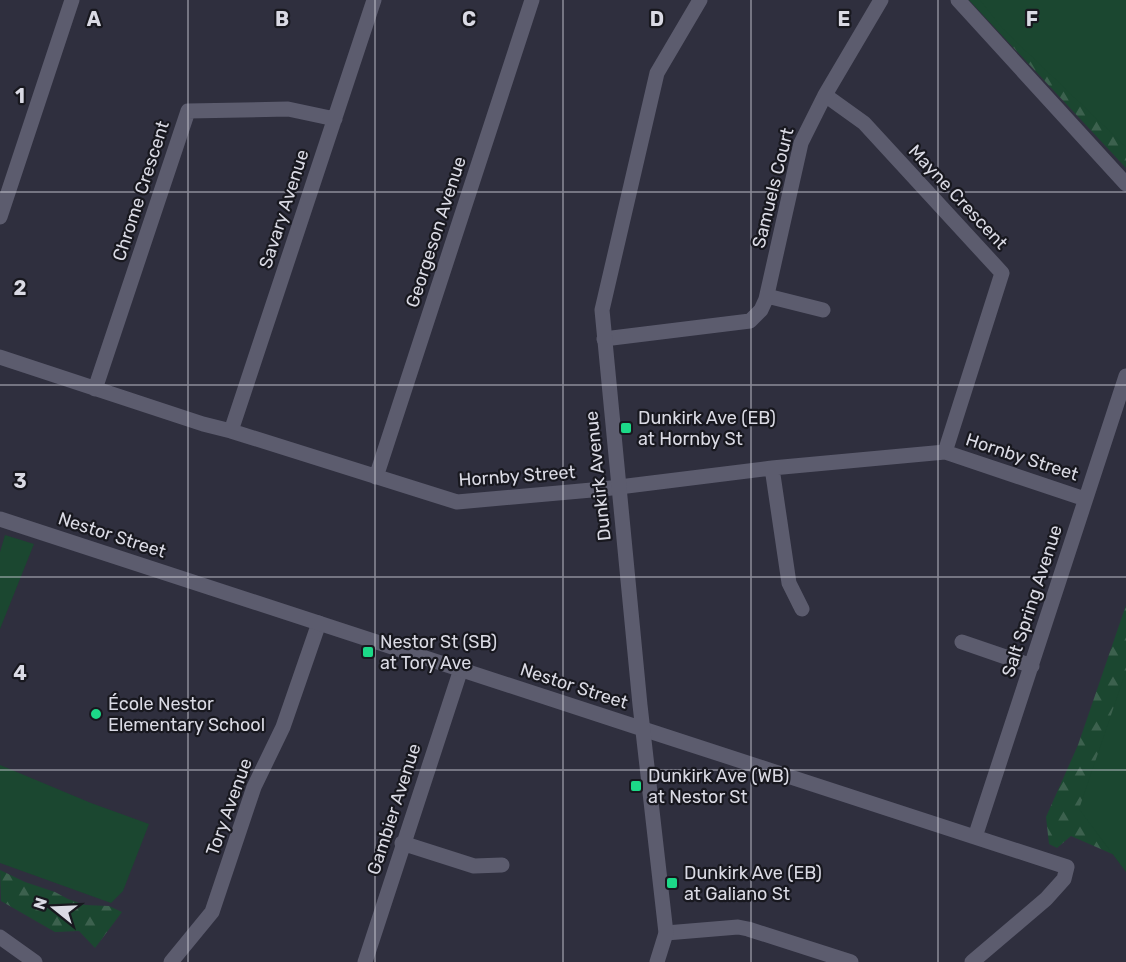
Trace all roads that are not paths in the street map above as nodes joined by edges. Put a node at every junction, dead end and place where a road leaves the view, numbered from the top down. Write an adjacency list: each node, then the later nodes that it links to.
1 (72, 0): 10 (street)
2 (374, 0): 8 (street, Savary Avenue)
3 (532, 0): 20 (street, Georgeson Avenue)
4 (700, 0): 13 (street, Dunkirk Avenue)
5 (881, 0): 7 (street, Samuels Court)
6 (958, 0): 9 (street)
7 (825, 94): 11 (street, Samuels Court); 18 (street, Mayne Crescent)
8 (335, 119): 16 (street, Chrome Crescent); 17 (street, Savary Avenue)
9 (1126, 184)
10 (0, 217)
11 (767, 296): 12 (street); 13 (street, Samuels Court)
12 (823, 310)
13 (604, 339): 21 (street, Dunkirk Avenue)
14 (0, 357): 16 (street, Hornby Street)
15 (1126, 376): 22 (street, Salt Spring Avenue)
16 (95, 389): 17 (street, Hornby Street)
17 (231, 431): 20 (street, Hornby Street)
18 (945, 452): 19 (street, Hornby Street); 22 (street, Hornby Street)
19 (772, 468): 21 (street, Hornby Street); 24 (street)
20 (376, 477): 21 (street, Hornby Street)
21 (618, 487): 29 (street, Dunkirk Avenue)
22 (1085, 499): 27 (street, Salt Spring Avenue)
23 (0, 519): 25 (street, Nestor Street)
24 (802, 609)
25 (319, 623): 28 (street, Nestor Street); 36 (street, Tory Avenue)
26 (962, 642): 27 (street)
27 (1032, 666): 30 (street, Salt Spring Avenue)
28 (461, 669): 29 (street, Nestor Street); 31 (street, Gambier Avenue)
29 (643, 729): 30 (street, Nestor Street); 33 (street, Dunkirk Avenue)
30 (975, 837): 40 (street, Nestor Street)
31 (402, 843): 32 (street); 37 (street, Gambier Avenue)
32 (502, 865)
33 (666, 933): 38 (street, Dunkirk Avenue); 39 (street)
34 (0, 937): 35 (street)
35 (35, 962)
36 (171, 962)
37 (365, 962)
38 (657, 962)
39 (850, 962)
40 (972, 962)

